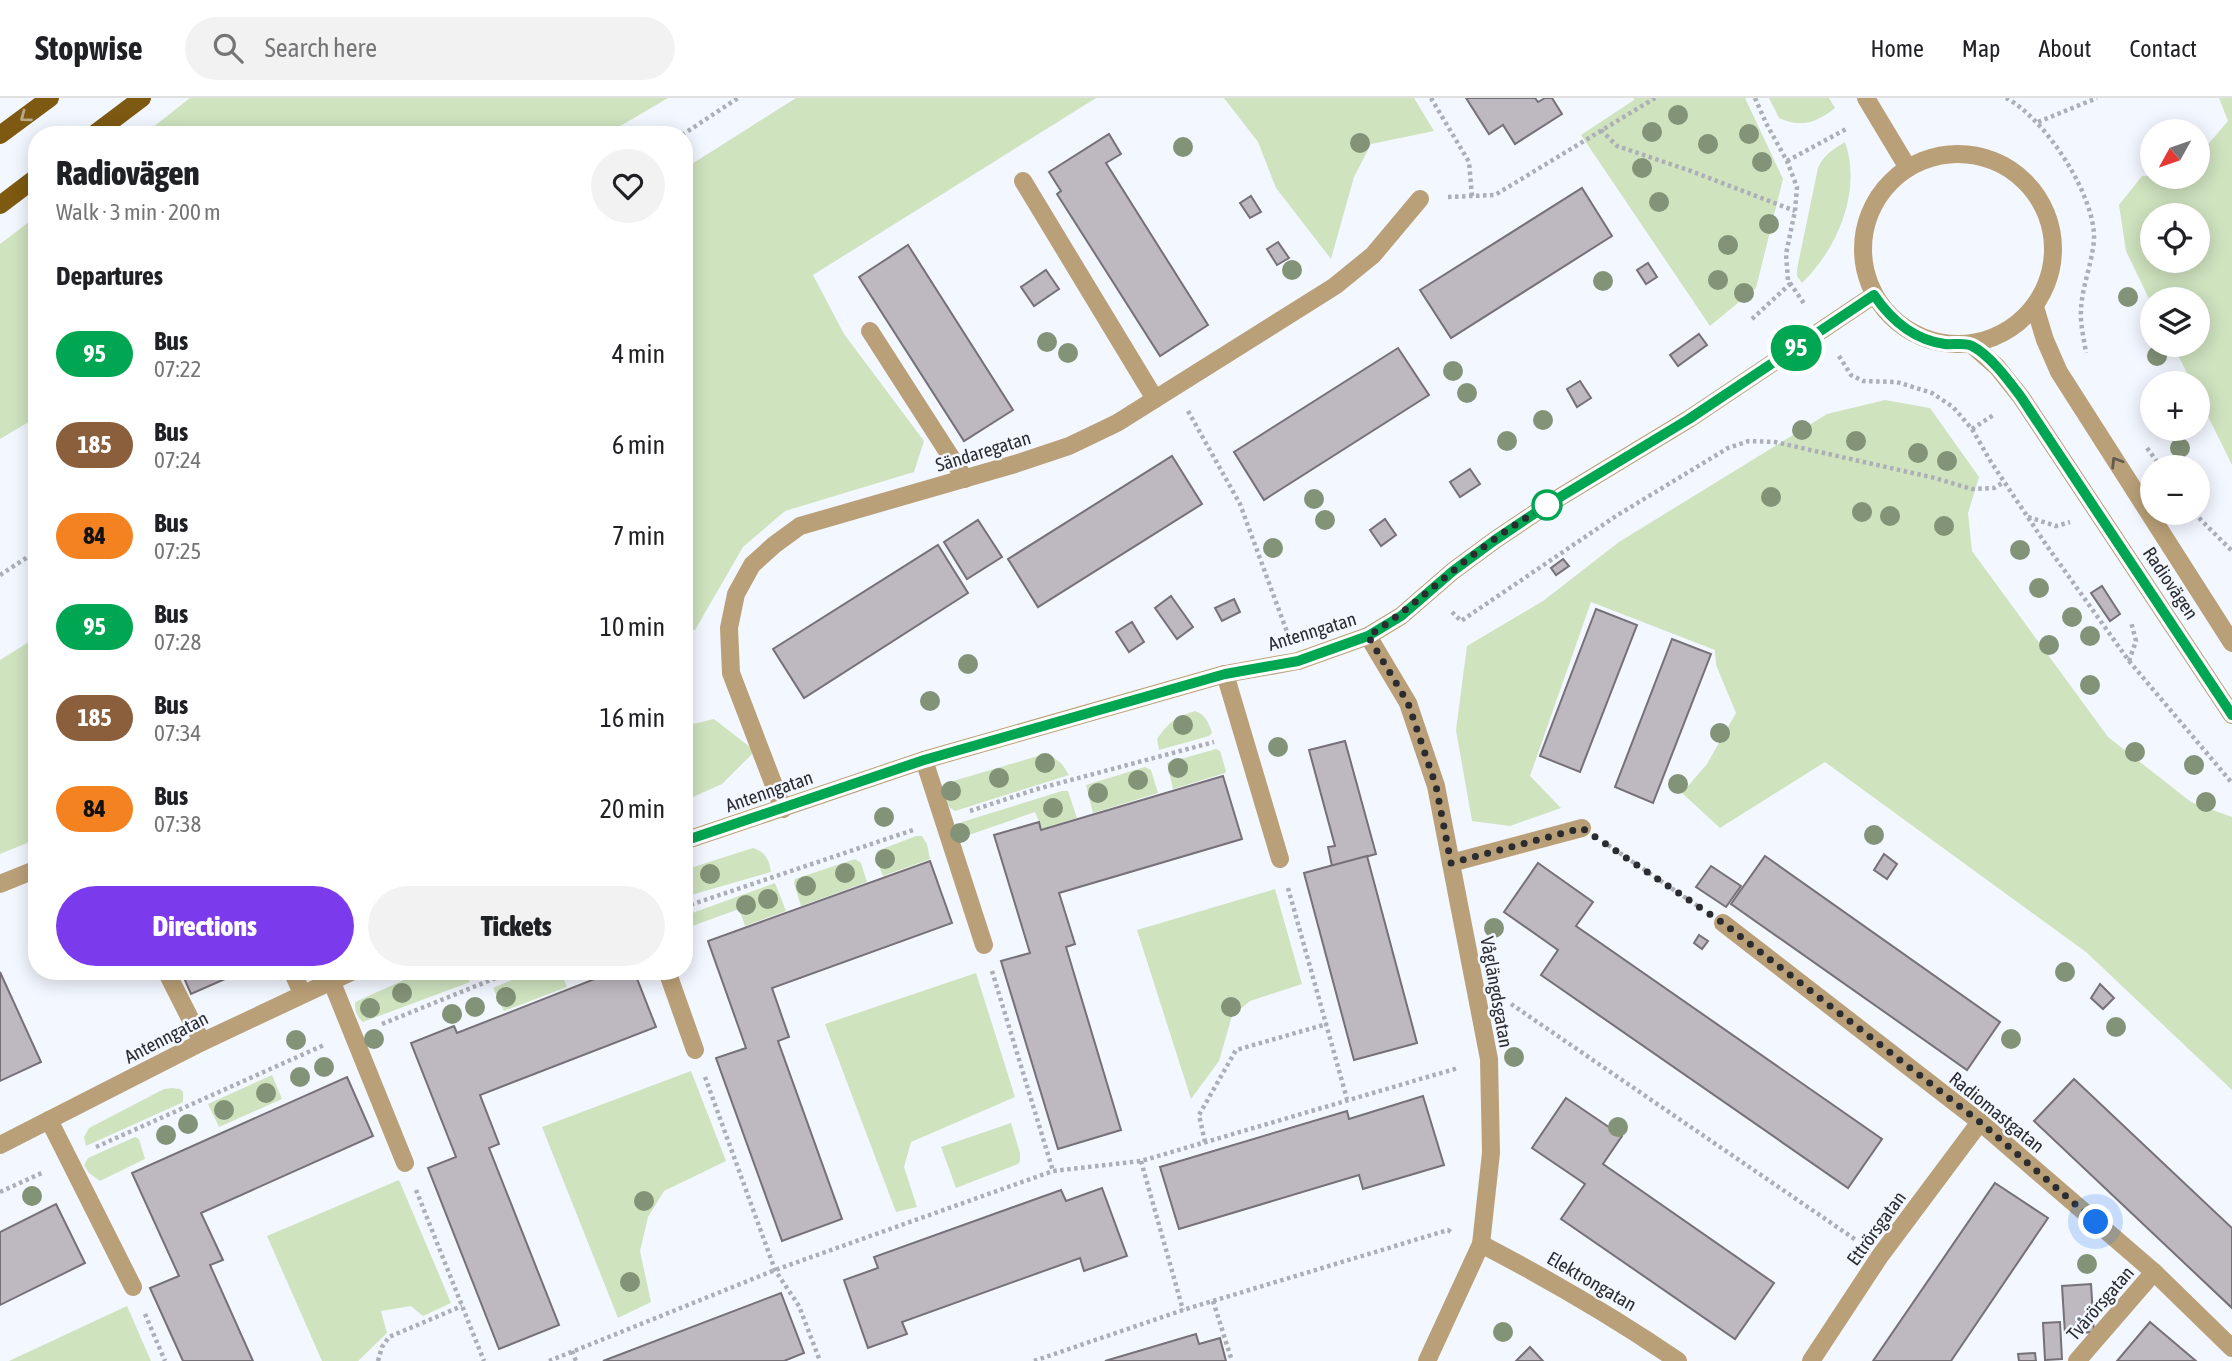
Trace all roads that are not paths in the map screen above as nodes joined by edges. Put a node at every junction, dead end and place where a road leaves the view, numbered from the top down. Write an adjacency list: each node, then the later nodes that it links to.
1 (50, 98): 5 (main road, one-way to 5)
2 (142, 98): 4 (main road)
3 (1871, 105): 6 (street)
4 (105, 126)
5 (0, 135)
6 (1908, 168): 11 (street); 12 (street)
7 (1023, 181): 15 (street)
8 (28, 184): 10 (main road)
9 (1420, 199): 15 (street, Sändaregatan)
10 (0, 205)
11 (1874, 295): 14 (street); 17 (street, Antenngatan)
12 (2035, 307): 14 (street); 18 (street, Radiovägen, one-way to 12)
13 (870, 331): 16 (street)
14 (1970, 344): 20 (street, Radiovägen)
15 (1154, 399): 16 (street, Sändaregatan)
16 (965, 478): 22 (street, Sändaregatan)
17 (1368, 636): 19 (street, Antenngatan); 26 (street, Våglängdsgatan)
18 (2232, 643)
19 (1225, 674): 21 (street, Antenngatan); 25 (street)
20 (2232, 715)
21 (924, 760): 22 (street, Antenngatan); 30 (street)
22 (783, 809): 24 (street, Antenngatan)
23 (1582, 828): 26 (street)
24 (693, 838)
25 (1280, 859)
26 (1451, 863): 42 (street, Våglängdsgatan)
27 (28, 873): 28 (street)
28 (0, 884)
29 (1723, 923): 39 (street, Radiomastgatan)
30 (984, 946)
31 (171, 980): 36 (street)
32 (296, 980): 35 (street)
33 (331, 980): 35 (street, Antenngatan); 41 (street)
34 (670, 980): 37 (street)
35 (302, 993): 36 (street, Antenngatan)
36 (202, 1042): 38 (street, Antenngatan)
37 (695, 1050)
38 (48, 1120): 40 (street, Antenngatan); 44 (street)
39 (1980, 1122): 43 (street, Radiomastgatan); 48 (street, Ettrörsgatan)
40 (0, 1145)
41 (405, 1164)
42 (1481, 1244): 46 (street, Våglängdsgatan); 47 (street, Elektrongatan)
43 (2154, 1272): 45 (street, Radiomastgatan); 49 (street, Tvårörsgatan)
44 (133, 1287)
45 (2232, 1348)
46 (1427, 1361)
47 (1678, 1361)
48 (1811, 1361)
49 (2077, 1361)

